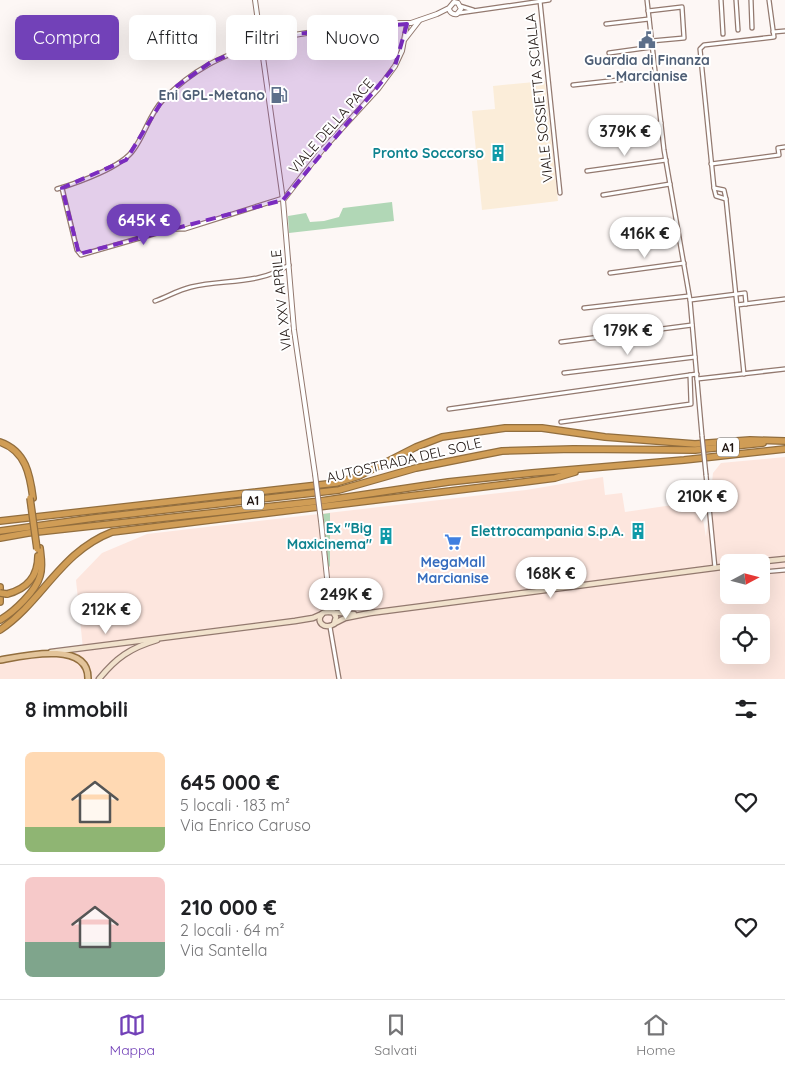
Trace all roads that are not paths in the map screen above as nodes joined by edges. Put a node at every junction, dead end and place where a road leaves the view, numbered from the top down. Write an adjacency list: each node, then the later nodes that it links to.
1 (255, 0): 17 (street, VIA XXV APRILE)
2 (549, 0): 9 (street)
3 (647, 0): 13 (street)
4 (721, 0): 26 (street)
5 (736, 0): 23 (street)
6 (751, 0): 22 (street)
7 (769, 0): 25 (street)
8 (453, 1): 10 (street); 11 (street)
9 (540, 1): 12 (street); 46 (street, VIALE SOSSIETTA SCIALLA)
10 (460, 3): 12 (street); 14 (street)
11 (449, 8): 15 (street); 16 (street)
12 (474, 10): 14 (street)
13 (648, 11): 18 (street); 29 (street)
14 (459, 12): 15 (street)
15 (451, 13): 16 (street)
16 (437, 14): 19 (street)
17 (258, 15)
18 (649, 19): 21 (street); 29 (street)
19 (419, 21): 20 (street); 28 (street)
20 (407, 24): 27 (street); 28 (street)
21 (606, 24)
22 (752, 28)
23 (738, 30)
24 (785, 31): 25 (street)
25 (773, 32): 40 (street)
26 (723, 34)
27 (297, 35)
28 (405, 40): 48 (street, VIALE DELLA PACE)
29 (651, 41): 30 (street)
30 (652, 47): 31 (street); 34 (street)
31 (609, 52)
32 (226, 55): 43 (street)
33 (265, 60): 48 (street, VIA XXV APRILE)
34 (655, 76): 35 (street); 36 (street)
35 (573, 86)
36 (661, 123): 37 (street); 39 (street)
37 (613, 130)
38 (785, 147): 40 (street)
39 (666, 160): 41 (street); 42 (street)
40 (711, 164): 44 (street)
41 (587, 171)
42 (670, 184): 47 (street); 50 (street)
43 (62, 188): 45 (street); 48 (street)
44 (714, 188): 49 (street); 49 (street)
45 (57, 189)
46 (560, 193)
47 (603, 195)
48 (283, 199): 51 (street, VIA XXV APRILE)
49 (726, 199): 53 (street)
50 (684, 263): 52 (street); 54 (street)
51 (289, 265): 56 (street); 87 (street, VIA XXV APRILE, bridge)
52 (610, 273)
53 (736, 294): 54 (street); 57 (street); 58 (street)
54 (690, 298): 59 (street); 60 (street)
55 (785, 299): 57 (street)
56 (155, 301)
57 (746, 304): 58 (street)
58 (738, 305): 66 (street)
59 (584, 308)
60 (692, 325): 61 (street); 62 (street)
61 (561, 342)
62 (695, 358): 64 (street); 65 (street)
63 (785, 369): 66 (street)
64 (564, 373)
65 (697, 374): 67 (street); 68 (street)
66 (744, 374): 68 (street)
67 (690, 375): 69 (street); 70 (street)
68 (697, 379): 82 (street, bridge)
69 (448, 409)
70 (561, 422)
71 (785, 441): 75 (highway); 76 (highway, AUTOSTRADA DEL SOLE / A1)
72 (0, 444): 78 (highway, bridge)
73 (785, 449): 74 (highway, AUTOSTRADA DEL SOLE / A1)
74 (588, 469): 77 (highway, AUTOSTRADA DEL SOLE / A1); 97 (highway)
75 (0, 521)
76 (0, 531)
77 (0, 538)
78 (38, 548): 86 (highway); 92 (highway)
79 (784, 559): 80 (main road)
80 (770, 560)
81 (720, 567): 82 (main road)
82 (715, 568): 91 (main road)
83 (785, 570): 84 (street)
84 (770, 571)
85 (0, 587): 88 (highway)
86 (3, 594)
87 (329, 599): 89 (street, VIA XXV APRILE); 90 (street)
88 (0, 602)
89 (333, 612): 90 (main road); 91 (main road); 94 (main road)
90 (322, 613): 93 (main road); 95 (main road)
91 (370, 613): 94 (main road)
92 (0, 620)
93 (295, 621): 95 (main road); 98 (main road)
94 (335, 623): 96 (main road)
95 (322, 624): 96 (main road)
96 (330, 626): 103 (street)
97 (0, 630)
98 (170, 637): 99 (main road); 102 (main road)
99 (45, 653): 100 (main road); 101 (main road)
100 (0, 660)
101 (88, 679)
102 (99, 679)
103 (339, 679)

